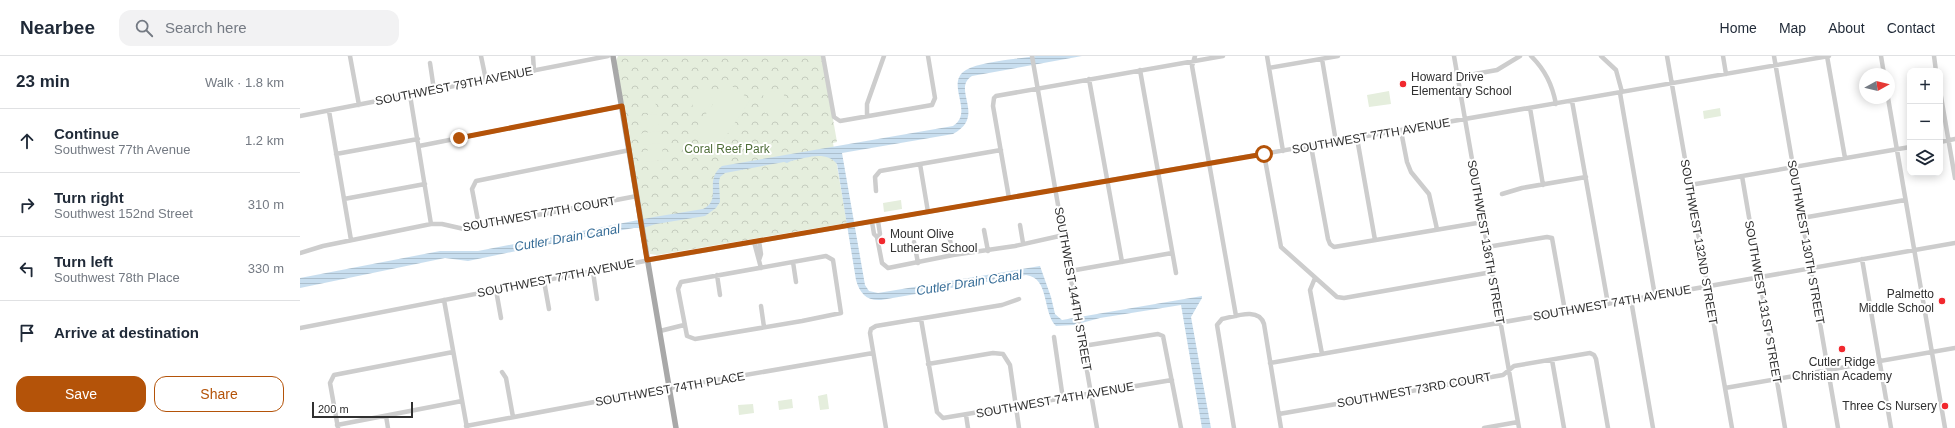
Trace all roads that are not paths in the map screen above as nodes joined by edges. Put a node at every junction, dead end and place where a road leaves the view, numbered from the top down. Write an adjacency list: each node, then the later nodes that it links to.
1 (350, 56): 46 (street)
2 (481, 56): 36 (street)
3 (608, 56): 23 (street, SOUTHWEST 79TH AVENUE)
4 (613, 56): 47 (main road)
5 (823, 56): 51 (street)
6 (884, 56): 51 (street)
7 (928, 56): 51 (street)
8 (1032, 56): 38 (street, SOUTHWEST 144TH STREET)
9 (1224, 56): 24 (street)
10 (1267, 56): 28 (street)
11 (1338, 56): 25 (street)
12 (1454, 56): 34 (street, SOUTHWEST 136TH STREET)
13 (1520, 56): 34 (street)
14 (1531, 56): 43 (street)
15 (1601, 56): 40 (street)
16 (1667, 56): 37 (street, SOUTHWEST 132ND STREET)
17 (1723, 56): 33 (street)
18 (1774, 56): 27 (street, SOUTHWEST 130TH STREET)
19 (1828, 56): 27 (street, SOUTHWEST 77TH AVENUE); 69 (street)
20 (1881, 56): 29 (street)
21 (1934, 56): 30 (street)
22 (533, 58): 31 (street)
23 (582, 59): 31 (street, SOUTHWEST 79TH AVENUE)
24 (1194, 59): 32 (street); 71 (street)
25 (1322, 59): 28 (street); 59 (street)
26 (430, 63): 39 (street)
27 (1776, 65): 33 (street, SOUTHWEST 77TH AVENUE); 72 (street, SOUTHWEST 130TH STREET)
28 (1269, 68): 66 (street)
29 (1883, 68)
30 (1936, 68)
31 (535, 70): 36 (street, SOUTHWEST 79TH AVENUE)
32 (1140, 70): 35 (street); 73 (street)
33 (1726, 74): 37 (street, SOUTHWEST 77TH AVENUE)
34 (1458, 77): 52 (street, SOUTHWEST 136TH STREET)
35 (1089, 79): 38 (street); 77 (street)
36 (486, 80): 39 (street, SOUTHWEST 79TH AVENUE)
37 (1672, 83): 40 (street, SOUTHWEST 77TH AVENUE); 80 (street, SOUTHWEST 132ND STREET)
38 (1038, 88): 65 (street); 81 (street, SOUTHWEST 144TH STREET)
39 (434, 90): 41 (street, SOUTHWEST 79TH AVENUE)
40 (1621, 92): 42 (street, SOUTHWEST 77TH AVENUE); 132 (street)
41 (410, 95): 46 (street, SOUTHWEST 79TH AVENUE); 55 (street)
42 (1572, 101): 43 (street, SOUTHWEST 77TH AVENUE); 75 (street)
43 (1556, 104): 48 (street, SOUTHWEST 77TH AVENUE)
44 (1889, 104): 63 (street)
45 (1942, 104): 57 (street)
46 (358, 105): 49 (street, SOUTHWEST 79TH AVENUE)
47 (622, 106): 60 (street); 64 (main road)
48 (1530, 108): 52 (street, SOUTHWEST 77TH AVENUE); 79 (street)
49 (329, 111): 50 (street, SOUTHWEST 79TH AVENUE); 67 (street)
50 (300, 116)
51 (868, 116)
52 (1464, 120): 53 (street, SOUTHWEST 77TH AVENUE); 92 (street, SOUTHWEST 136TH STREET)
53 (1401, 131): 54 (street, SOUTHWEST 77TH AVENUE); 96 (street)
54 (1357, 138): 59 (street, SOUTHWEST 77TH AVENUE); 102 (street)
55 (418, 139): 60 (street); 67 (street)
56 (1955, 139): 57 (street)
57 (1948, 140): 58 (street); 76 (street)
58 (1943, 141)
59 (1336, 142): 61 (street, SOUTHWEST 77TH AVENUE)
60 (419, 146): 78 (street)
61 (1312, 146): 66 (street, SOUTHWEST 77TH AVENUE); 102 (street)
62 (1907, 147): 63 (street)
63 (1897, 149): 69 (street); 87 (street)
64 (630, 150): 84 (main road); 95 (street)
65 (1001, 150): 70 (street); 85 (street)
66 (1283, 151): 68 (street, SOUTHWEST 77TH AVENUE)
67 (336, 154): 86 (street)
68 (1264, 154): 71 (street, SOUTHWEST 77TH AVENUE); 125 (street)
69 (1845, 158): 72 (street)
70 (920, 164): 82 (street); 88 (street)
71 (1209, 164): 73 (street, SOUTHWEST 77TH AVENUE); 141 (street)
72 (1793, 167): 74 (street); 89 (street, SOUTHWEST 130TH STREET)
73 (1158, 173): 77 (street, SOUTHWEST 77TH AVENUE); 111 (street)
74 (1742, 176): 80 (street); 126 (street, SOUTHWEST 131ST STREET)
75 (1586, 177): 79 (street); 137 (street)
76 (1955, 178)
77 (1108, 182): 81 (street, SOUTHWEST 77TH AVENUE); 116 (street)
78 (425, 184): 86 (street); 93 (street)
79 (1543, 185): 83 (street)
80 (1690, 185): 129 (street, SOUTHWEST 132ND STREET)
81 (1056, 190): 85 (street, SOUTHWEST 77TH AVENUE); 99 (street, SOUTHWEST 144TH STREET)
82 (876, 191)
83 (1502, 194)
84 (637, 196): 95 (street, SOUTHWEST 77TH COURT); 113 (main road)
85 (1009, 198): 88 (street, SOUTHWEST 77TH AVENUE)
86 (344, 199): 101 (street)
87 (1906, 200): 89 (street); 109 (street)
88 (928, 212): 90 (street, SOUTHWEST 77TH AVENUE)
89 (1802, 218): 119 (street, SOUTHWEST 130TH STREET)
90 (878, 221): 91 (street, SOUTHWEST 77TH AVENUE); 100 (street)
91 (872, 222): 100 (street); 103 (street, SOUTHWEST 77TH AVENUE)
92 (1483, 222): 96 (street); 107 (street, SOUTHWEST 136TH STREET)
93 (431, 224): 95 (street, SOUTHWEST 77TH COURT); 101 (street, SOUTHWEST 77TH COURT)
94 (1020, 224): 105 (street)
95 (479, 226)
96 (1437, 229): 102 (street)
97 (984, 230): 108 (street)
98 (949, 235): 112 (street)
99 (1064, 235): 105 (street); 120 (street, SOUTHWEST 144TH STREET)
100 (877, 237): 117 (street)
101 (351, 240): 110 (street, SOUTHWEST 77TH COURT)
102 (1374, 240)
103 (756, 242): 113 (street, SOUTHWEST 77TH AVENUE); 118 (street)
104 (914, 242): 117 (street)
105 (1023, 243): 108 (street)
106 (1955, 243): 109 (street, SOUTHWEST 74TH AVENUE)
107 (1487, 247): 122 (street, SOUTHWEST 136TH STREET); 140 (street)
108 (988, 251): 112 (street)
109 (1915, 251): 114 (street, SOUTHWEST 74TH AVENUE); 153 (street)
110 (300, 253)
111 (1172, 253): 116 (street); 123 (street)
112 (953, 255): 117 (street)
113 (647, 260): 121 (street, SOUTHWEST 77TH AVENUE); 148 (main road)
114 (1862, 260): 119 (street, SOUTHWEST 74TH AVENUE); 157 (street)
115 (793, 262): 118 (street); 128 (street); 146 (street)
116 (1122, 262): 120 (street)
117 (918, 263)
118 (761, 268): 124 (street)
119 (1811, 269): 126 (street, SOUTHWEST 74TH AVENUE); 161 (street, SOUTHWEST 130TH STREET)
120 (1070, 270): 150 (street, SOUTHWEST 144TH STREET)
121 (593, 272): 127 (street, SOUTHWEST 77TH AVENUE); 133 (street)
122 (1492, 272): 125 (street); 144 (street, SOUTHWEST 136TH STREET)
123 (1176, 273)
124 (717, 275): 131 (street); 145 (street)
125 (1315, 278): 155 (street)
126 (1759, 278): 129 (street, SOUTHWEST 74TH AVENUE); 163 (street, SOUTHWEST 131ST STREET)
127 (544, 281): 130 (street, SOUTHWEST 77TH AVENUE); 139 (street)
128 (796, 282)
129 (1707, 287): 132 (street, SOUTHWEST 74TH AVENUE); 166 (street, SOUTHWEST 132ND STREET)
130 (496, 290): 135 (street, SOUTHWEST 77TH AVENUE); 142 (street)
131 (720, 295)
132 (1656, 296): 136 (street, SOUTHWEST 74TH AVENUE)
133 (597, 299)
134 (1019, 299): 143 (street)
135 (444, 300): 147 (street, SOUTHWEST 77TH AVENUE); 152 (street)
136 (1631, 300): 137 (street, SOUTHWEST 74TH AVENUE); 191 (street)
137 (1608, 304): 140 (street, SOUTHWEST 74TH AVENUE)
138 (761, 306): 146 (street)
139 (549, 309)
140 (1565, 312): 144 (street, SOUTHWEST 74TH AVENUE)
141 (1236, 316): 158 (street); 185 (street)
142 (501, 318)
143 (921, 319): 154 (street); 159 (street)
144 (1500, 323): 155 (street, SOUTHWEST 74TH AVENUE); 160 (street, SOUTHWEST 136TH STREET)
145 (684, 325): 146 (street); 148 (street)
146 (764, 327)
147 (300, 328)
148 (659, 329): 165 (main road)
149 (1054, 337): 168 (street)
150 (1083, 346): 164 (street); 167 (street, SOUTHWEST 144TH STREET)
151 (1955, 348): 153 (street)
152 (453, 352): 169 (street); 176 (street)
153 (1932, 352): 157 (street); 196 (street)
154 (874, 354): 165 (street, SOUTHWEST 74TH PLACE); 180 (street)
155 (1322, 354): 158 (street, SOUTHWEST 74TH AVENUE)
156 (1552, 360): 160 (street, SOUTHWEST 73RD COURT); 189 (street); 190 (street, SOUTHWEST 73RD COURT)
157 (1879, 362): 161 (street); 195 (street)
158 (1270, 363): 171 (street)
159 (928, 364): 170 (street); 172 (street, SOUTHWEST 74TH AVENUE)
160 (1509, 370): 171 (street, SOUTHWEST 73RD COURT); 175 (street, SOUTHWEST 136TH STREET)
161 (1828, 370): 163 (street); 194 (street, SOUTHWEST 130TH STREET)
162 (502, 372): 174 (street)
163 (1777, 379): 166 (street); 193 (street, SOUTHWEST 131ST STREET)
164 (1172, 380): 167 (street, SOUTHWEST 74TH AVENUE); 184 (street)
165 (669, 388): 174 (street, SOUTHWEST 74TH PLACE); 179 (main road)
166 (1725, 388): 192 (street, SOUTHWEST 132ND STREET)
167 (1091, 394): 168 (street, SOUTHWEST 74TH AVENUE); 183 (street, SOUTHWEST 144TH STREET)
168 (1063, 399): 170 (street, SOUTHWEST 74TH AVENUE)
169 (462, 401): 173 (street); 177 (street)
170 (1017, 407): 172 (street, SOUTHWEST 74TH AVENUE); 182 (street)
171 (1279, 414): 186 (street)
172 (966, 415): 181 (street)
173 (386, 416): 176 (street); 178 (street)
174 (513, 416): 177 (street, SOUTHWEST 74TH PLACE)
175 (1518, 422): 187 (street); 188 (street, SOUTHWEST 136TH STREET)
176 (338, 426)
177 (467, 427)
178 (388, 428)
179 (676, 428)
180 (886, 428)
181 (968, 428)
182 (1019, 428)
183 (1097, 428)
184 (1181, 428)
185 (1234, 428)
186 (1281, 428)
187 (1484, 428)
188 (1519, 428)
189 (1564, 428)
190 (1608, 428)
191 (1653, 428)
192 (1732, 428)
193 (1785, 428)
194 (1838, 428)
195 (1891, 428)
196 (1945, 428)

